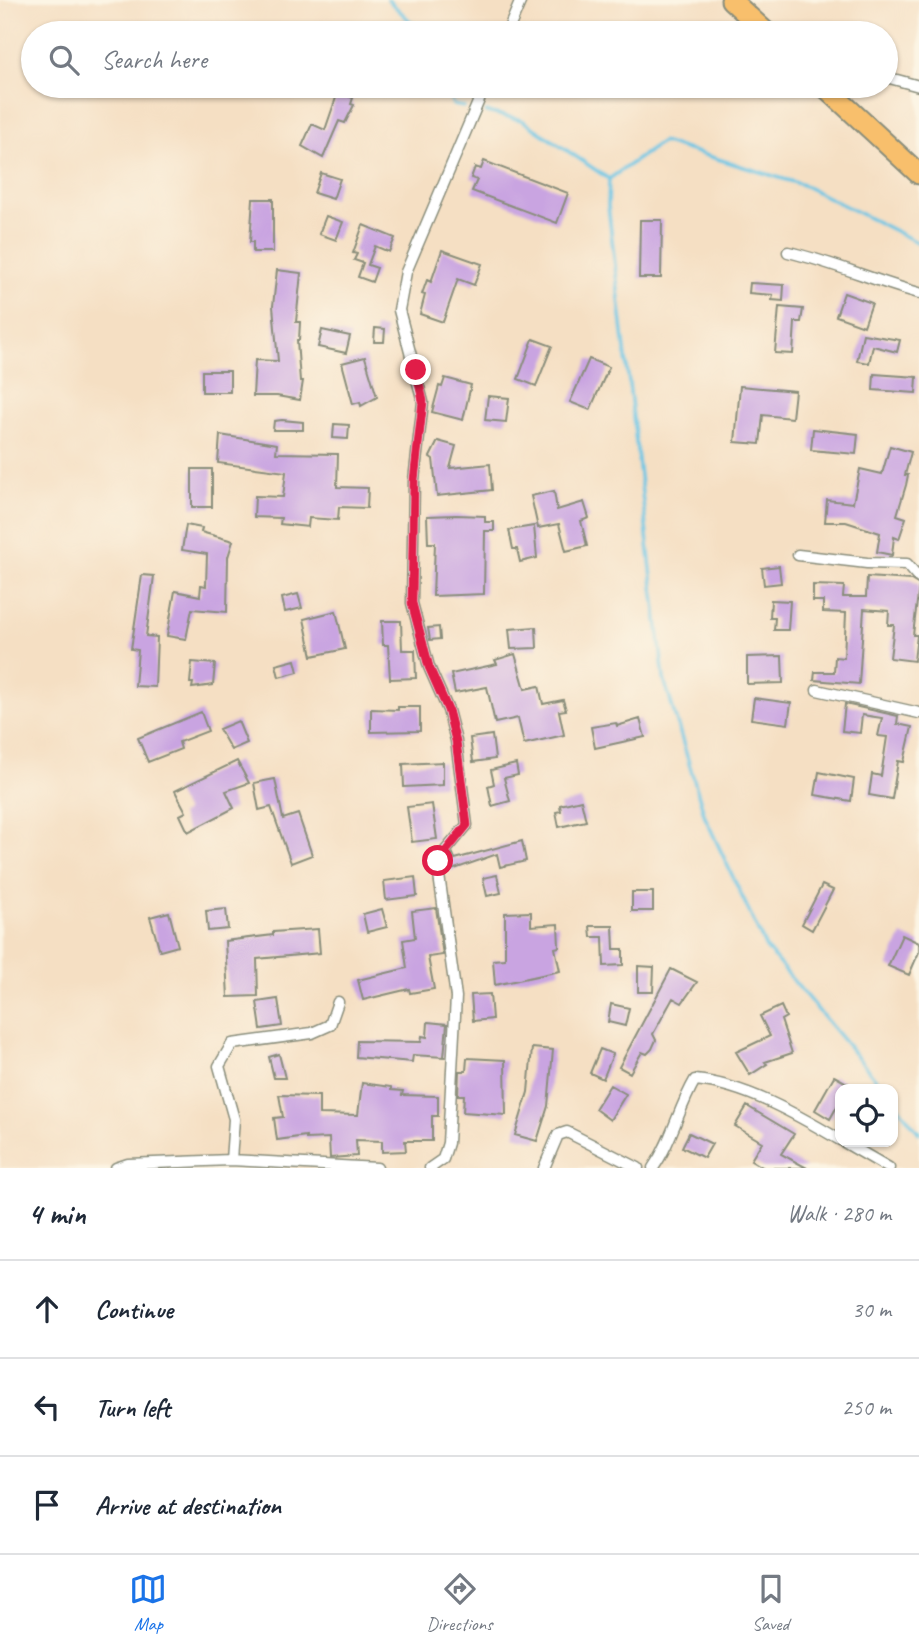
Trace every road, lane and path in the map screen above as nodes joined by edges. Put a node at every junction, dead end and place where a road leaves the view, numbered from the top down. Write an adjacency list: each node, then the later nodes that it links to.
1 (521, 0): 3 (street)
2 (731, 0): 4 (highway)
3 (512, 21)
4 (754, 21)
5 (898, 80): 6 (street)
6 (919, 86)
7 (480, 98): 22 (street)
8 (837, 98): 9 (highway)
9 (919, 174)
10 (788, 252): 11 (street)
11 (919, 293)
12 (798, 555): 13 (street)
13 (919, 578)
14 (817, 691): 15 (street)
15 (919, 713)
16 (338, 1002): 19 (street)
17 (835, 1137): 25 (street)
18 (852, 1147): 26 (street)
19 (231, 1160): 20 (street); 21 (street)
20 (116, 1168)
21 (377, 1168)
22 (434, 1168)
23 (544, 1168): 24 (street)
24 (638, 1168)
25 (653, 1168)
26 (889, 1168)

